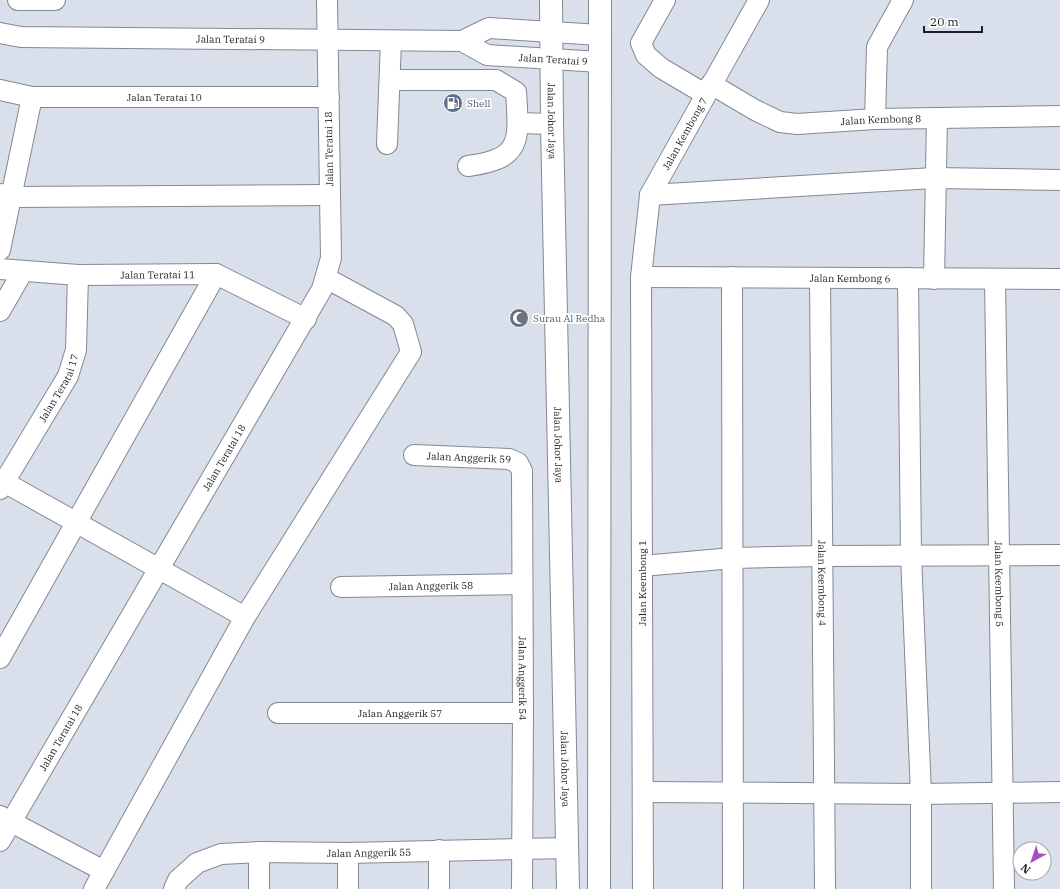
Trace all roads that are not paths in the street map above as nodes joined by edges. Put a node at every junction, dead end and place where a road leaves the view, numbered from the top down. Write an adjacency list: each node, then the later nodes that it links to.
1 (18, 0): 2 (street)
2 (55, 0)
3 (327, 0): 12 (street, Jalan Teratai 18)
4 (551, 0): 9 (main road, Jalan Johor Jaya)
5 (600, 0): 11 (main road)
6 (665, 0): 18 (street, Jalan Kembong 8)
7 (760, 0): 18 (street, Jalan Kembong 7)
8 (903, 0): 24 (street)
9 (552, 32): 11 (street, Jalan Teratai 9); 14 (street, Jalan Teratai 9); 15 (main road, Jalan Johor Jaya)
10 (0, 33): 12 (street, Jalan Teratai 9)
11 (600, 35): 16 (main road)
12 (328, 40): 13 (street, Jalan Teratai 9); 20 (street, Jalan Teratai 18)
13 (391, 41): 14 (street, Jalan Teratai 9); 17 (street)
14 (462, 42): 15 (street, Jalan Teratai 9)
15 (552, 59): 16 (street, Jalan Teratai 9); 26 (main road, Jalan Johor Jaya)
16 (600, 62): 87 (main road)
17 (390, 80): 25 (street); 27 (street)
18 (708, 89): 24 (street, Jalan Kembong 8); 32 (street, Jalan Kembong 7)
19 (0, 90): 21 (street, Jalan Teratai 10)
20 (329, 97): 21 (street, Jalan Teratai 10); 31 (street, Jalan Teratai 18)
21 (32, 98): 33 (street)
22 (1060, 116): 23 (street, Jalan Kembong 8)
23 (937, 118): 24 (street, Jalan Kembong 8); 29 (street)
24 (875, 119)
25 (518, 122): 26 (street); 28 (street)
26 (552, 124): 74 (main road, Jalan Johor Jaya)
27 (387, 144)
28 (468, 166)
29 (934, 178): 30 (street); 32 (street); 44 (street)
30 (1060, 180)
31 (330, 195): 33 (street); 41 (street, Jalan Teratai 18)
32 (650, 195): 39 (street, Jalan Kembong 7)
33 (6, 196): 34 (street)
34 (0, 250)
35 (0, 269): 36 (street, Jalan Teratai 11)
36 (23, 271): 38 (street, Jalan Teratai 11); 47 (street)
37 (216, 274): 38 (street, Jalan Teratai 11); 48 (street, Jalan Teratai 11); 52 (street)
38 (78, 275): 51 (street, Jalan Teratai 17)
39 (641, 277): 40 (street, Jalan Kembong 6); 58 (street, Jalan Keembong 1)
40 (732, 277): 42 (street, Jalan Kembong 6); 57 (street)
41 (326, 278): 48 (street, Jalan Teratai 18); 62 (street)
42 (820, 278): 43 (street, Jalan Kembong 6); 54 (street, Jalan Keembong 4)
43 (908, 278): 44 (street, Jalan Kembong 6); 55 (street)
44 (934, 279): 45 (street, Jalan Kembong 6)
45 (995, 279): 46 (street, Jalan Kembong 6); 56 (street, Jalan Keembong 5)
46 (1060, 280)
47 (0, 311)
48 (306, 320): 59 (street, Jalan Teratai 18)
49 (414, 456): 50 (street, Jalan Anggerik 59)
50 (520, 466): 60 (street, Jalan Anggerik 54)
51 (2, 485): 52 (street)
52 (76, 522): 59 (street); 63 (street)
53 (1060, 555): 56 (street)
54 (822, 556): 55 (street); 57 (street); 68 (street, Jalan Keembong 4)
55 (911, 556): 56 (street); 71 (street)
56 (998, 556): 69 (street, Jalan Keembong 5)
57 (734, 558): 58 (street); 67 (street)
58 (642, 566): 66 (street, Jalan Keembong 1)
59 (159, 569): 62 (street); 72 (street, Jalan Teratai 18)
60 (522, 584): 61 (street, Jalan Anggerik 58); 65 (street, Jalan Anggerik 54)
61 (341, 587)
62 (245, 617): 79 (street)
63 (0, 658)
64 (278, 713): 65 (street, Jalan Anggerik 57)
65 (523, 713): 75 (street, Jalan Anggerik 54)
66 (643, 792): 67 (street); 88 (street, Jalan Keembong 1)
67 (734, 792): 68 (street); 89 (street)
68 (824, 792): 71 (street); 90 (street, Jalan Keembong 4)
69 (1002, 792): 70 (street); 71 (street); 92 (street, Jalan Keembong 5)
70 (1060, 792)
71 (921, 794): 91 (street)
72 (6, 819): 73 (street, Jalan Teratai 18); 79 (street)
73 (0, 841)
74 (568, 848): 75 (street, Jalan Anggerik 55); 86 (main road, Jalan Johor Jaya)
75 (522, 849): 76 (street, Jalan Anggerik 55); 85 (street, Jalan Anggerik 54)
76 (439, 850): 78 (street, Jalan Anggerik 55); 84 (street)
77 (259, 852): 78 (street, Jalan Anggerik 55); 80 (street, Jalan Anggerik 55); 82 (street)
78 (348, 853): 83 (street)
79 (104, 871): 81 (street)
80 (176, 884)
81 (94, 889)
82 (259, 889)
83 (348, 889)
84 (439, 889)
85 (522, 889)
86 (568, 889)
87 (599, 889)
88 (643, 889)
89 (733, 889)
90 (825, 889)
91 (921, 889)
92 (1004, 889)

